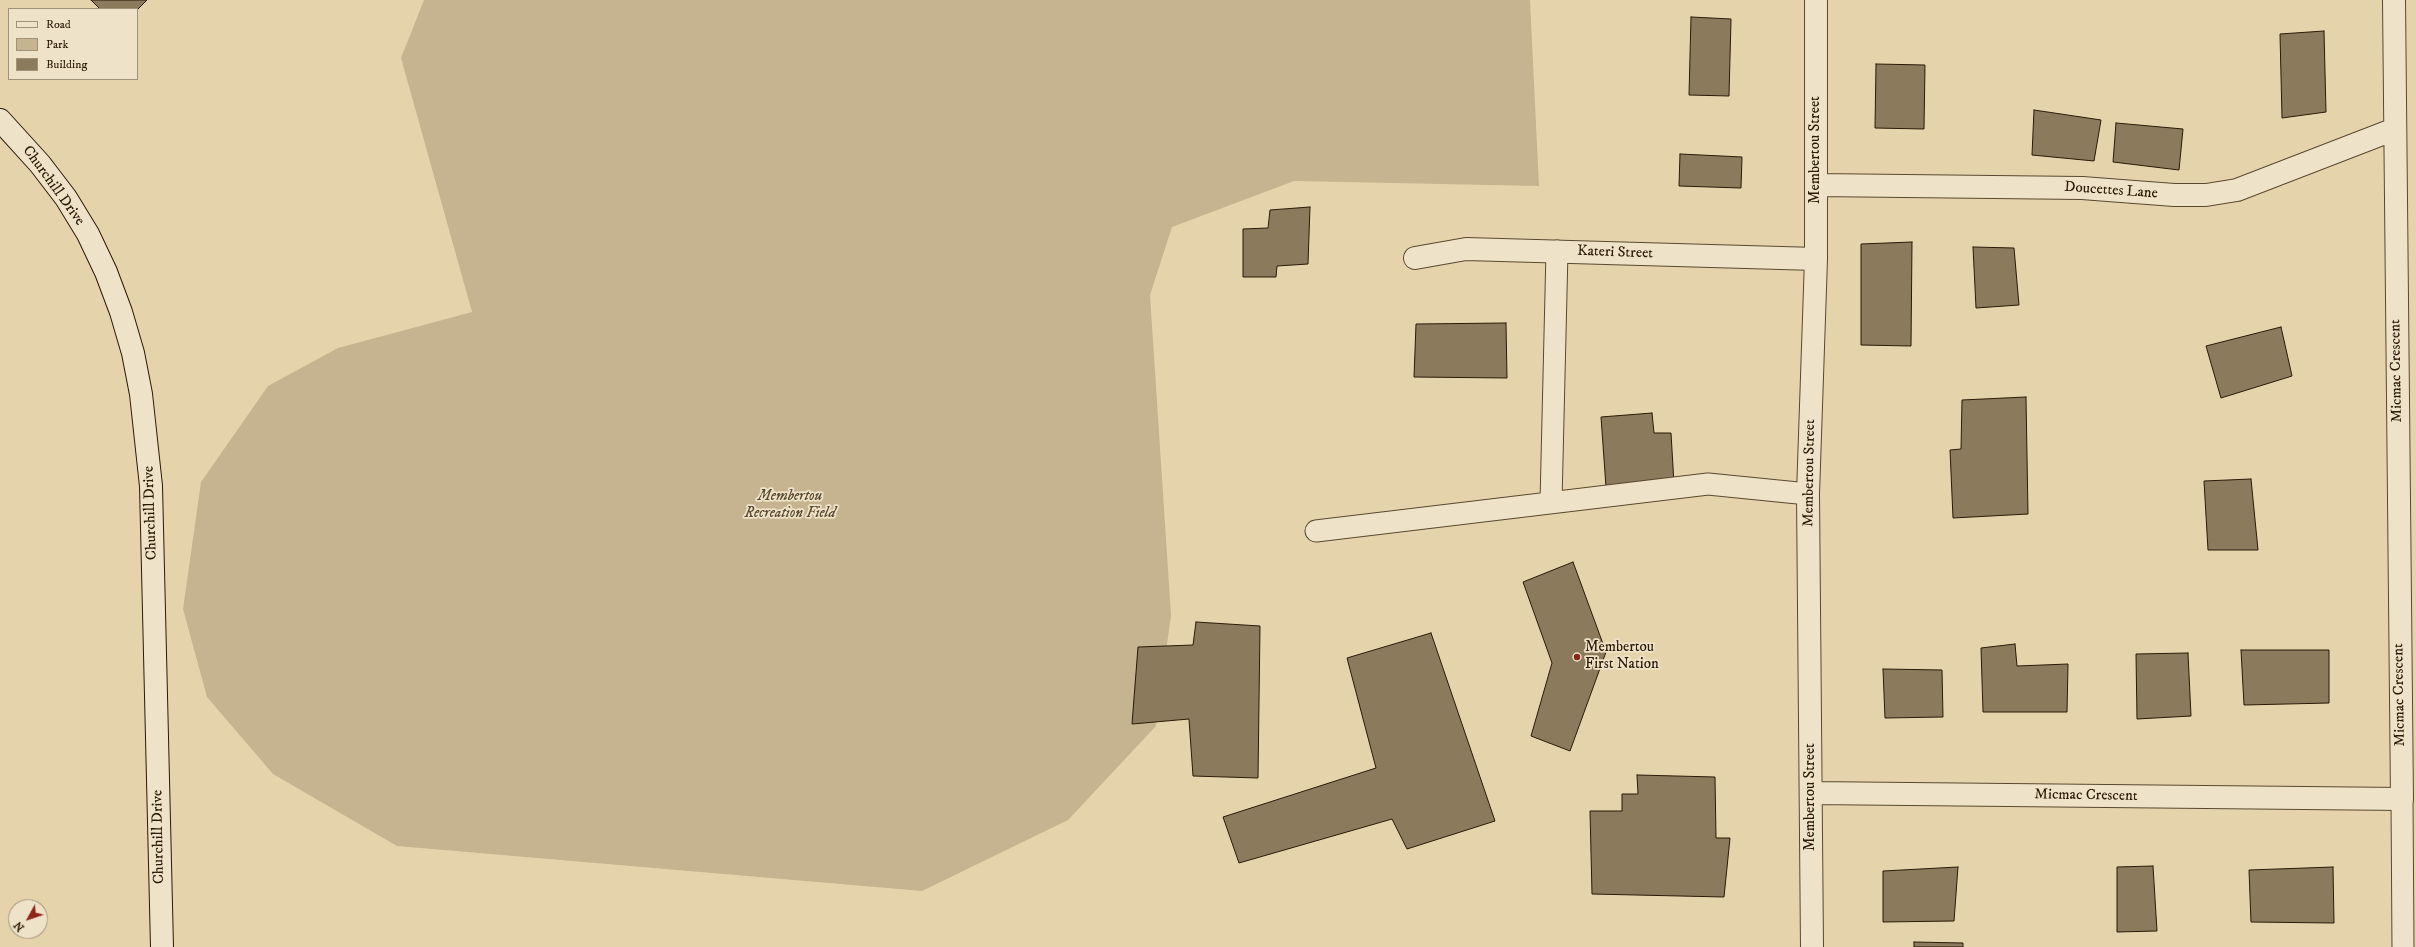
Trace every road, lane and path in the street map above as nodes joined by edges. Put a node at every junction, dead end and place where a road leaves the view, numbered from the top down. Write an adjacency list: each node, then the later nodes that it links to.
1 (1816, 0): 5 (street, Membertou Street)
2 (2394, 0): 4 (street, Micmac Crescent)
3 (0, 120): 14 (street, Churchill Drive)
4 (2395, 129): 5 (street, Doucettes Lane); 13 (street, Micmac Crescent)
5 (1816, 185): 8 (street, Membertou Street)
6 (1557, 251): 7 (street, Kateri Street); 8 (street, Kateri Street); 10 (lane)
7 (1415, 258)
8 (1816, 259): 9 (street, Membertou Street)
9 (1808, 494): 10 (lane); 12 (street, Membertou Street)
10 (1551, 502): 11 (lane)
11 (1316, 531)
12 (1811, 793): 13 (street, Micmac Crescent); 15 (street, Membertou Street)
13 (2402, 799): 16 (lane)
14 (162, 947)
15 (1812, 947)
16 (2403, 947)

